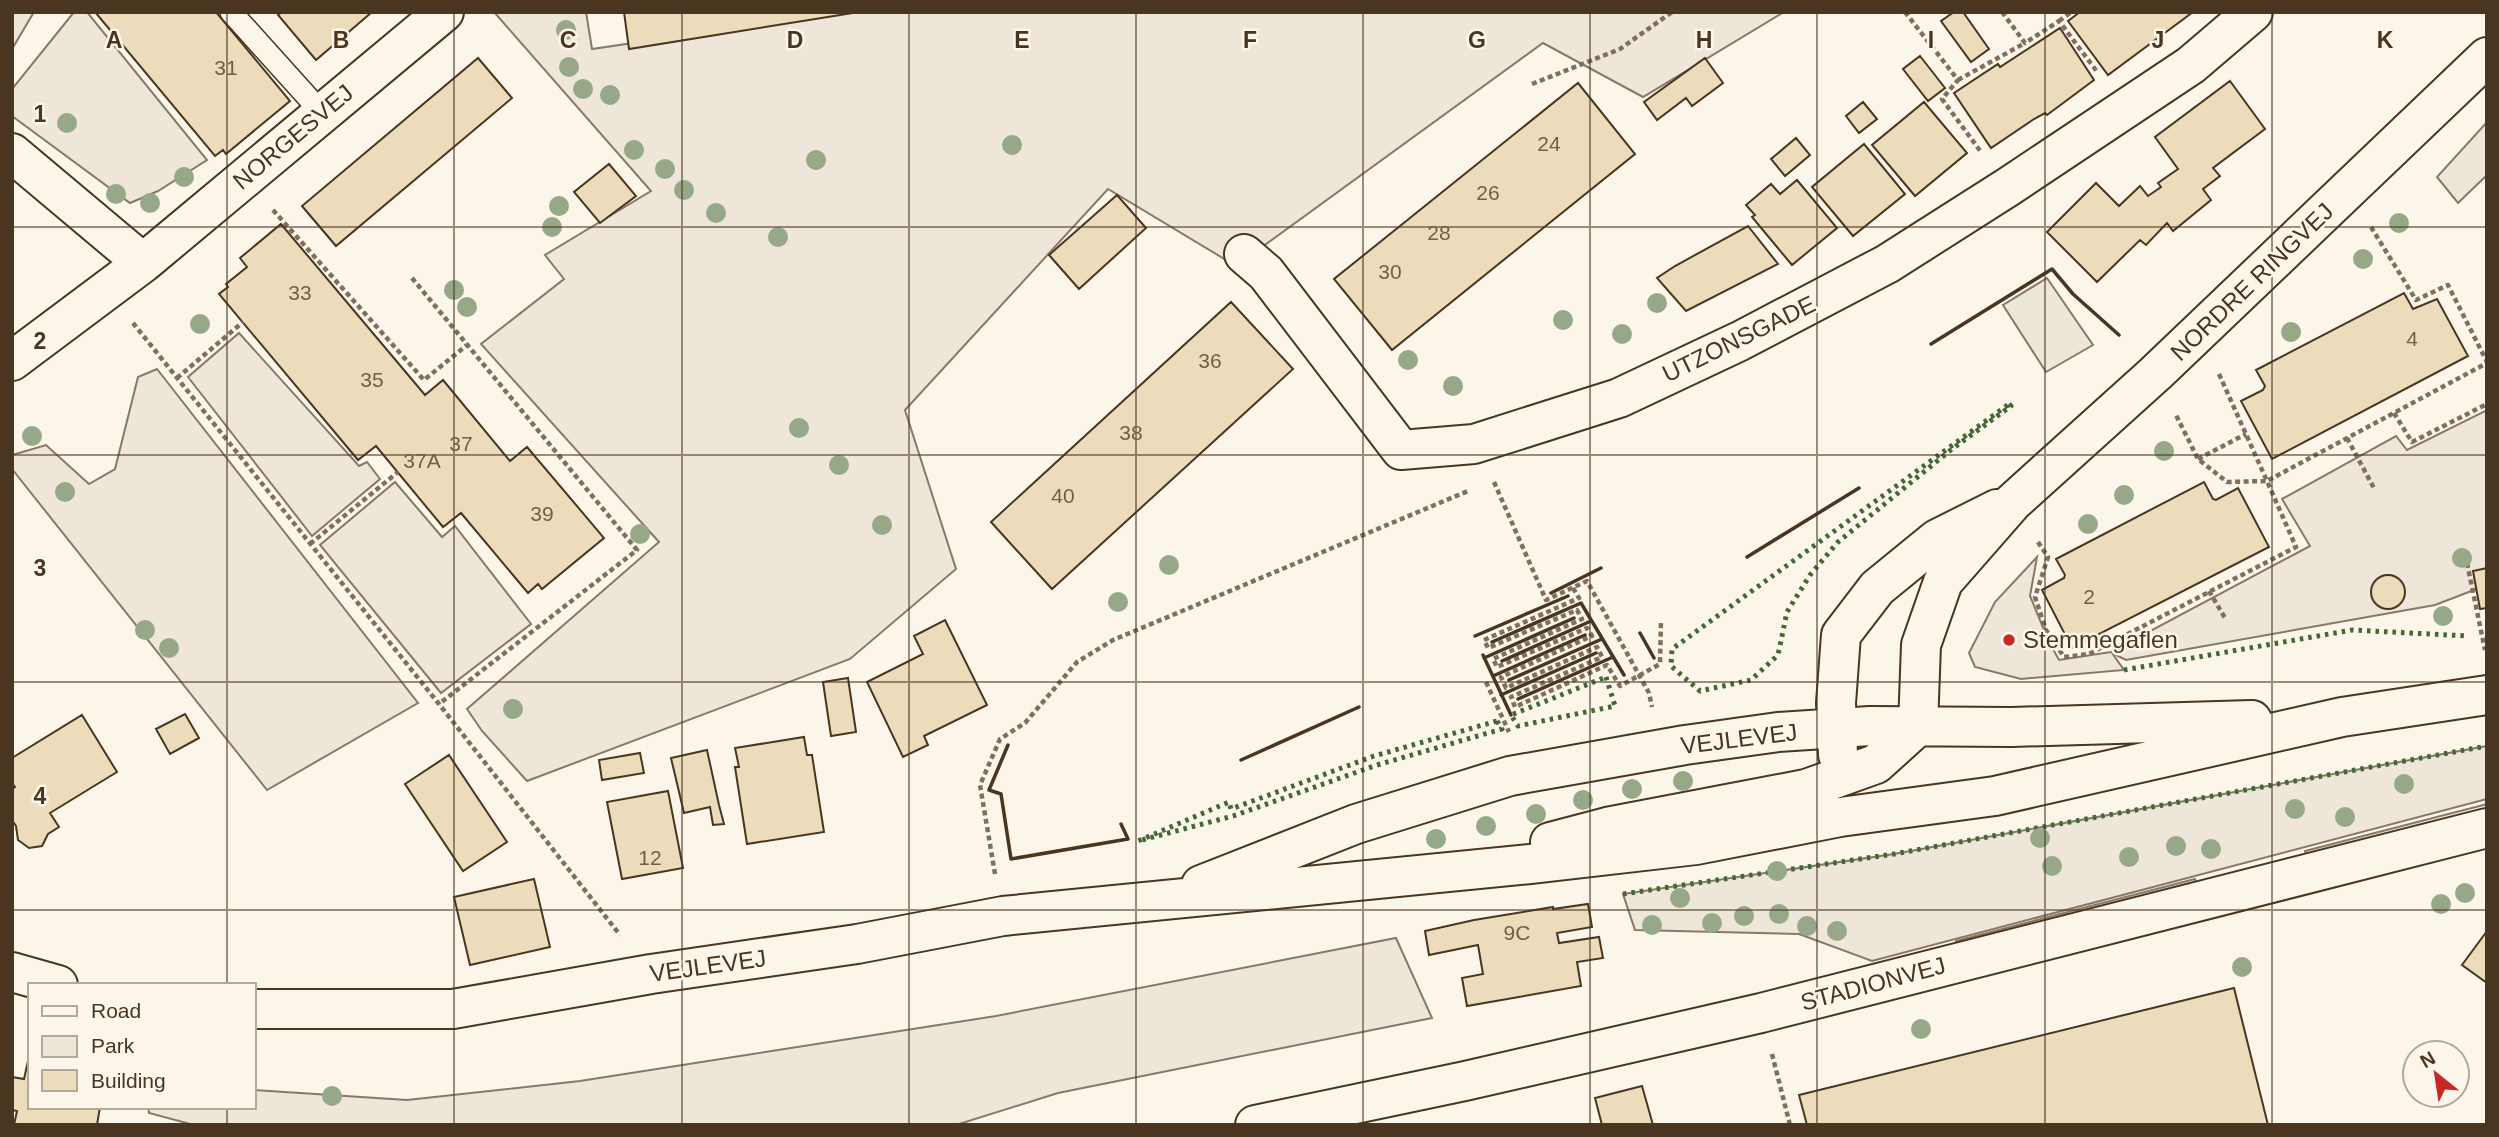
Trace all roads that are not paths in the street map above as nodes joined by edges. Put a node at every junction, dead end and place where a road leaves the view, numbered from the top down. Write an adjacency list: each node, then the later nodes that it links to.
1 (231, 12): 5 (lane)
2 (444, 12): 5 (main road, NORGESVEJ)
3 (2253, 12): 7 (main road, UTZONSGADE)
4 (2487, 57): 10 (main road, NORDRE RINGVEJ)
5 (322, 113): 8 (main road, NORGESVEJ)
6 (12, 152): 8 (main road)
7 (1244, 254)
8 (143, 262): 9 (main road, NORGESVEJ)
9 (12, 361)
10 (2013, 502): 13 (main road, NORDRE RINGVEJ); 14 (main road, NORDRE RINGVEJ)
11 (2487, 695): 12 (main road, VEJLEVEJ)
12 (2342, 717): 13 (main road, VEJLEVEJ); 16 (main road, VEJLEVEJ)
13 (1918, 726): 14 (main road, VEJLEVEJ); 15 (main road)
14 (1837, 729): 15 (main road, NORDRE RINGVEJ); 19 (main road, VEJLEVEJ)
15 (1839, 778): 16 (main road, NORDRE RINGVEJ); 18 (main road)
16 (1840, 817): 18 (main road, VEJLEVEJ)
17 (2487, 828): 23 (main road, STADIONVEJ)
18 (1426, 875): 19 (main road, VEJLEVEJ)
19 (1161, 901): 22 (main road, VEJLEVEJ)
20 (12, 972): 21 (main road)
21 (51, 983)
22 (256, 1009)
23 (1255, 1125)

